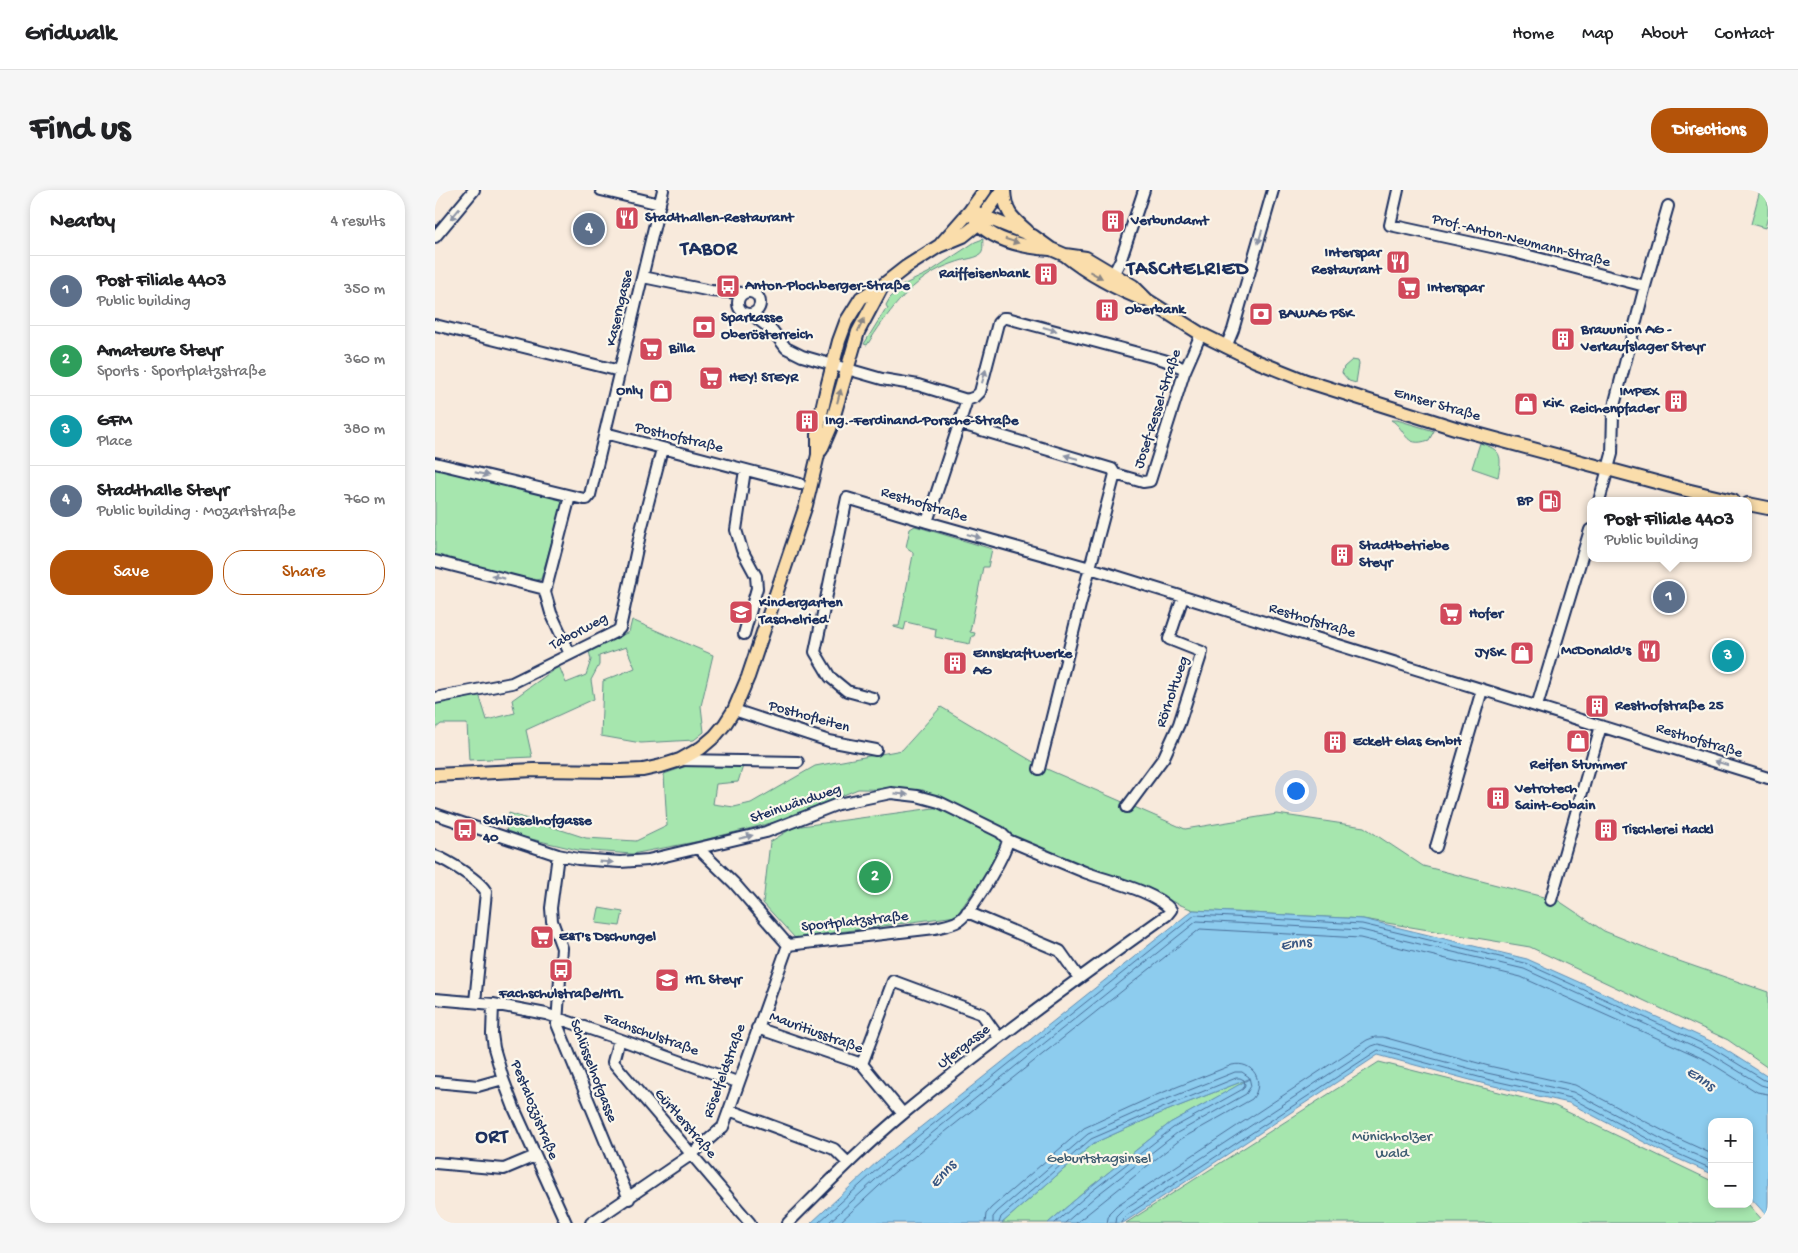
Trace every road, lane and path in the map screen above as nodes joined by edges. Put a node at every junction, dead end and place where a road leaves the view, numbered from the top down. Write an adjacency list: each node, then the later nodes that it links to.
1 (474, 190): 14 (street, one-way to 14)
2 (601, 190): 9 (street)
3 (663, 190): 9 (street, Kaserngasse)
4 (985, 190): 11 (main road)
5 (1003, 190): 12 (main road); 13 (main road)
6 (1144, 190): 18 (street)
7 (1273, 190): 31 (street, one-way to 31)
8 (1398, 190): 21 (street, Prof.-Anton-Neumann-Straße)
9 (660, 204): 19 (street, Kaserngasse)
10 (1668, 206): 21 (street)
11 (970, 211): 12 (main road, Ennser Straße); 15 (main road)
12 (981, 220): 13 (main road, Ennser Straße); 15 (main road); 16 (main road, Ennser Straße, one-way to 16)
13 (1033, 236): 16 (main road, Ennser Straße)
14 (435, 238)
15 (939, 246): 20 (main road)
16 (1051, 249): 17 (main road, Ennser Straße)
17 (1065, 255): 18 (main road, Ennser Straße); 24 (main road, Ennser Straße, one-way to 24)
18 (1114, 273): 24 (main road, Ennser Straße)
19 (643, 277): 22 (street); 35 (street, Kaserngasse)
20 (883, 285): 32 (main road); 33 (main road, one-way to 20)
21 (1645, 286): 42 (street)
22 (711, 291): 23 (street); 25 (street)
23 (744, 293): 25 (street); 26 (street)
24 (1147, 300): 30 (main road, Ennser Straße)
25 (738, 304): 27 (street)
26 (760, 305): 27 (street); 29 (street)
27 (751, 314): 29 (street)
28 (435, 325): 35 (street)
29 (772, 330): 32 (street)
30 (1201, 334): 31 (main road, Ennser Straße); 34 (street, Josef-Ressel-Straße)
31 (1226, 346): 42 (main road, Ennser Straße)
32 (832, 365): 33 (street); 40 (main road)
33 (846, 369): 36 (street); 40 (main road, one-way to 33)
34 (1185, 369): 36 (street, one-way to 34); 44 (street, Josef-Ressel-Straße)
35 (620, 372): 38 (street, Kaserngasse)
36 (967, 400): 37 (street)
37 (958, 423): 44 (street, one-way to 37); 51 (street)
38 (605, 433): 39 (street, Posthofstraße); 46 (street, Kaserngasse)
39 (662, 449): 43 (street, Posthofstraße); 58 (street, Taborweg)
40 (818, 455): 45 (main road)
41 (435, 463): 46 (street, one-way to 46)
42 (1609, 469): 47 (street); 48 (main road, Ennser Straße)
43 (745, 470): 45 (street, Posthofstraße); 57 (street)
44 (1115, 474): 54 (street, Josef-Ressel-Straße)
45 (805, 487): 63 (main road)
46 (570, 496): 55 (street)
47 (1600, 497)
48 (1716, 497)
49 (1752, 505): 50 (main road)
50 (1768, 508)
51 (927, 522): 54 (street, Resthofstraße, one-way to 54); 61 (street, Resthofstraße)
52 (1587, 540): 62 (street)
53 (435, 561): 55 (street, one-way to 53)
54 (1089, 568): 56 (street, Resthofstraße); 68 (street, Josef-Ressel-Straße)
55 (545, 589): 58 (street)
56 (1183, 597): 59 (street, Resthofstraße); 71 (street, Rörholtweg)
57 (744, 634)
58 (570, 654): 60 (street, Taborweg)
59 (1482, 690): 62 (street, Resthofstraße); 74 (street)
60 (435, 698)
61 (873, 698)
62 (1537, 706): 64 (street, Resthofstraße)
63 (734, 710): 65 (street, Posthofleiten); 66 (main road)
64 (1601, 726): 70 (street, Resthofstraße, one-way to 64); 78 (street)
65 (876, 750)
66 (680, 760): 67 (street); 69 (main road)
67 (799, 762)
68 (1039, 768)
69 (435, 775)
70 (1768, 778)
71 (1127, 807)
72 (435, 814): 76 (street)
73 (1008, 840): 75 (street, Steinwändweg, one-way to 73); 79 (street, Steinwändweg); 80 (street, Sportplatzstraße)
74 (1436, 847)
75 (699, 849): 76 (street, Steinwändweg, one-way to 75); 81 (street, Sportplatzstraße)
76 (558, 855): 86 (street, Schlüsselhofgasse)
77 (435, 856): 84 (street)
78 (1551, 900)
79 (1171, 910): 82 (street, Ufergasse)
80 (967, 912): 81 (street, Sportplatzstraße); 82 (street)
81 (788, 945): 87 (street, Röselfeldstraße)
82 (1079, 978): 88 (street, Ufergasse)
83 (435, 999): 84 (street, Fachschulstraße)
84 (475, 1002): 85 (street, Fachschulstraße)
85 (493, 1004): 86 (street, Fachschulstraße); 91 (street, Pestalozzistraße)
86 (557, 1017): 89 (street, Fachschulstraße); 100 (street, Schlüsselhofgasse)
87 (757, 1028): 90 (street, Mauritiusstraße); 93 (street, Röselfeldstraße)
88 (999, 1038): 90 (street); 95 (street, Ufergasse)
89 (619, 1039): 93 (street, Fachschulstraße); 96 (street, Gürtlerstraße)
90 (862, 1064): 95 (street, Mauritiusstraße)
91 (503, 1079): 92 (street); 97 (street, Pestalozzistraße)
92 (435, 1082)
93 (737, 1082): 94 (street, Röselfeldstraße)
94 (729, 1110): 96 (street, Röselfeldstraße); 99 (street)
95 (903, 1114): 99 (street, Ufergasse)
96 (691, 1154): 100 (street, Röselfeldstraße); 103 (street, Gürtlerstraße)
97 (535, 1156): 98 (street); 101 (street, Pestalozzistraße)
98 (435, 1163)
99 (848, 1163): 104 (street, Ufergasse)
100 (629, 1198): 102 (street)
101 (565, 1223)
102 (591, 1223)
103 (750, 1223)
104 (788, 1223)

